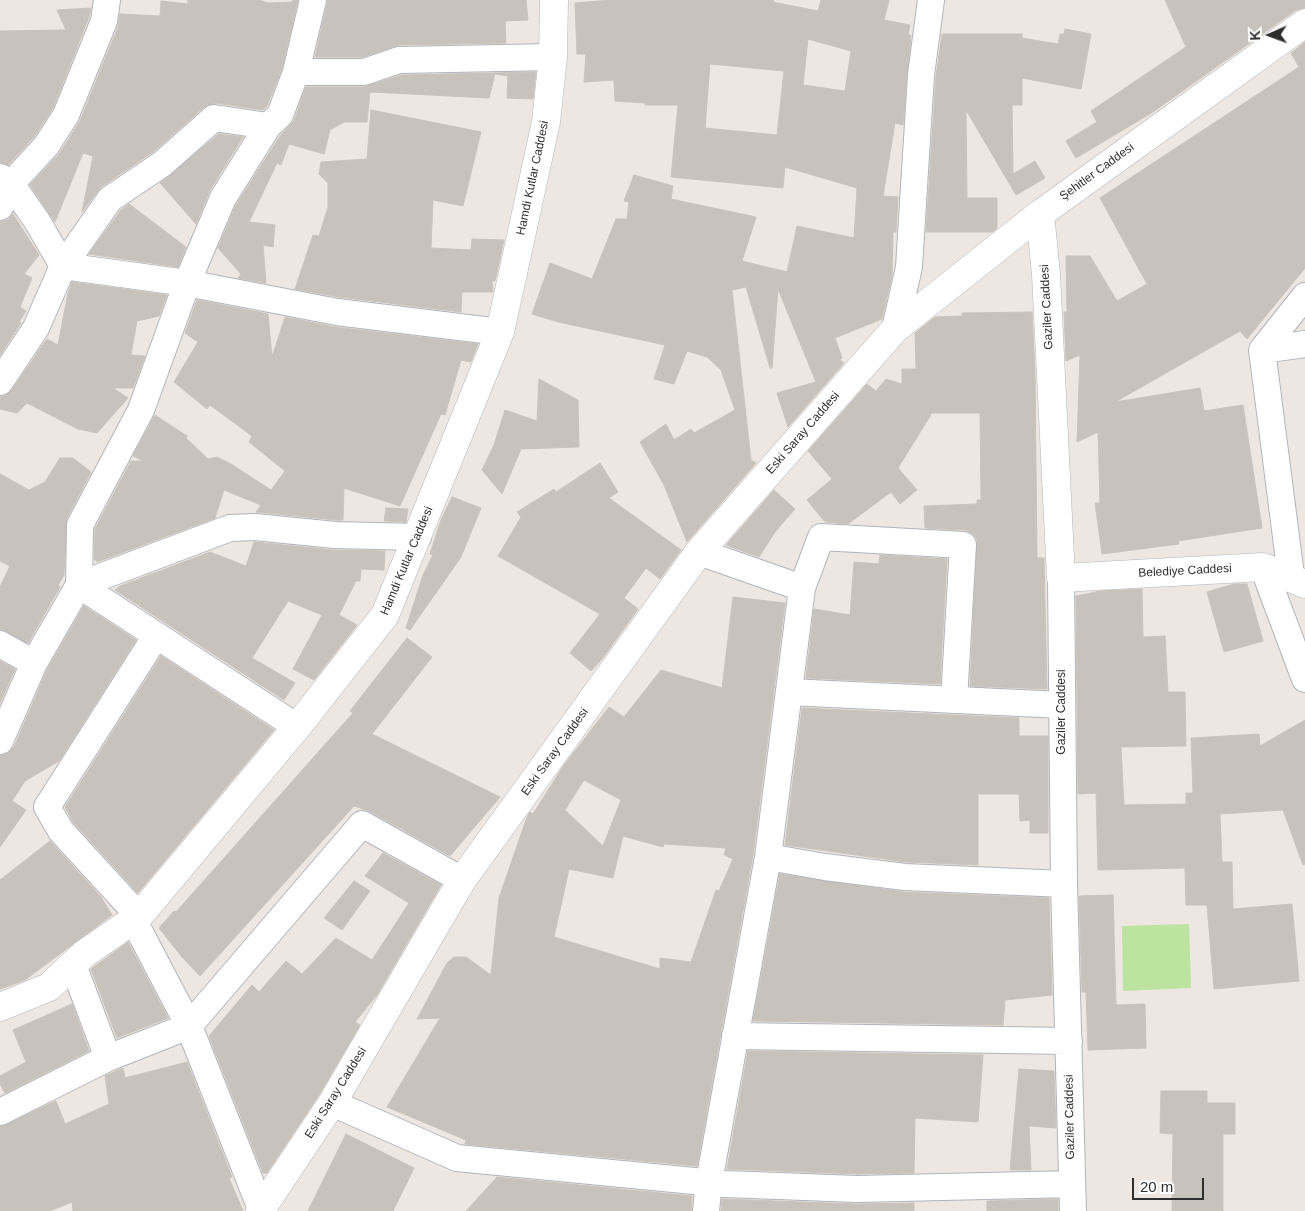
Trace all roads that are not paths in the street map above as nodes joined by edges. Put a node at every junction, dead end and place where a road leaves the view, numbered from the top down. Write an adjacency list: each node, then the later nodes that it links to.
1 (110, 0): 9 (street)
2 (313, 0): 7 (street)
3 (554, 0): 6 (street, Hamdi Kutlar Caddesi)
4 (931, 0): 14 (street)
5 (1305, 23): 10 (street, Şehitler Caddesi)
6 (553, 57): 7 (street); 15 (street, Hamdi Kutlar Caddesi)
7 (296, 72): 8 (street)
8 (268, 126): 11 (street); 12 (street)
9 (4, 189): 11 (street)
10 (1040, 214): 14 (street, Şehitler Caddesi); 22 (street, Gaziler Caddesi)
11 (63, 266): 12 (street); 18 (street)
12 (187, 283): 15 (street); 24 (street)
13 (1305, 296): 17 (street)
14 (895, 328): 20 (street, Eski Saray Caddesi)
15 (500, 332): 19 (street, Hamdi Kutlar Caddesi)
16 (1305, 344): 17 (street)
17 (1262, 350): 23 (street)
18 (0, 382)
19 (418, 537): 24 (street); 33 (street, Hamdi Kutlar Caddesi)
20 (699, 552): 25 (street); 36 (street, Eski Saray Caddesi)
21 (1263, 567): 22 (street, Belediye Caddesi); 23 (street, Belediye Caddesi); 29 (street)
22 (1061, 578): 32 (street, Gaziler Caddesi)
23 (1298, 580)
24 (79, 585): 26 (street); 28 (street)
25 (802, 588): 30 (street); 31 (street)
26 (156, 636): 33 (street); 38 (street)
27 (0, 644): 28 (street)
28 (34, 663): 34 (street)
29 (1305, 679)
30 (789, 692): 31 (street); 35 (street)
31 (954, 700): 32 (street)
32 (1062, 705): 37 (street, Gaziler Caddesi)
33 (297, 727): 38 (street, Hamdi Kutlar Caddesi)
34 (0, 741)
35 (768, 857): 37 (street); 42 (street)
36 (462, 880): 41 (street); 45 (street, Eski Saray Caddesi)
37 (1064, 884): 43 (street, Gaziler Caddesi)
38 (136, 917): 39 (street, Hamdi Kutlar Caddesi); 41 (street)
39 (73, 966): 40 (street, Hamdi Kutlar Caddesi); 44 (street)
40 (0, 1007)
41 (189, 1026): 44 (street); 49 (street)
42 (735, 1036): 43 (street); 47 (street)
43 (1069, 1041): 48 (street, Gaziler Caddesi)
44 (108, 1058): 46 (street)
45 (332, 1103): 47 (street); 49 (street, Eski Saray Caddesi)
46 (0, 1112)
47 (709, 1182): 48 (street); 50 (street)
48 (1072, 1184): 51 (street, Gaziler Caddesi)
49 (260, 1210)
50 (706, 1211)
51 (1073, 1211)

